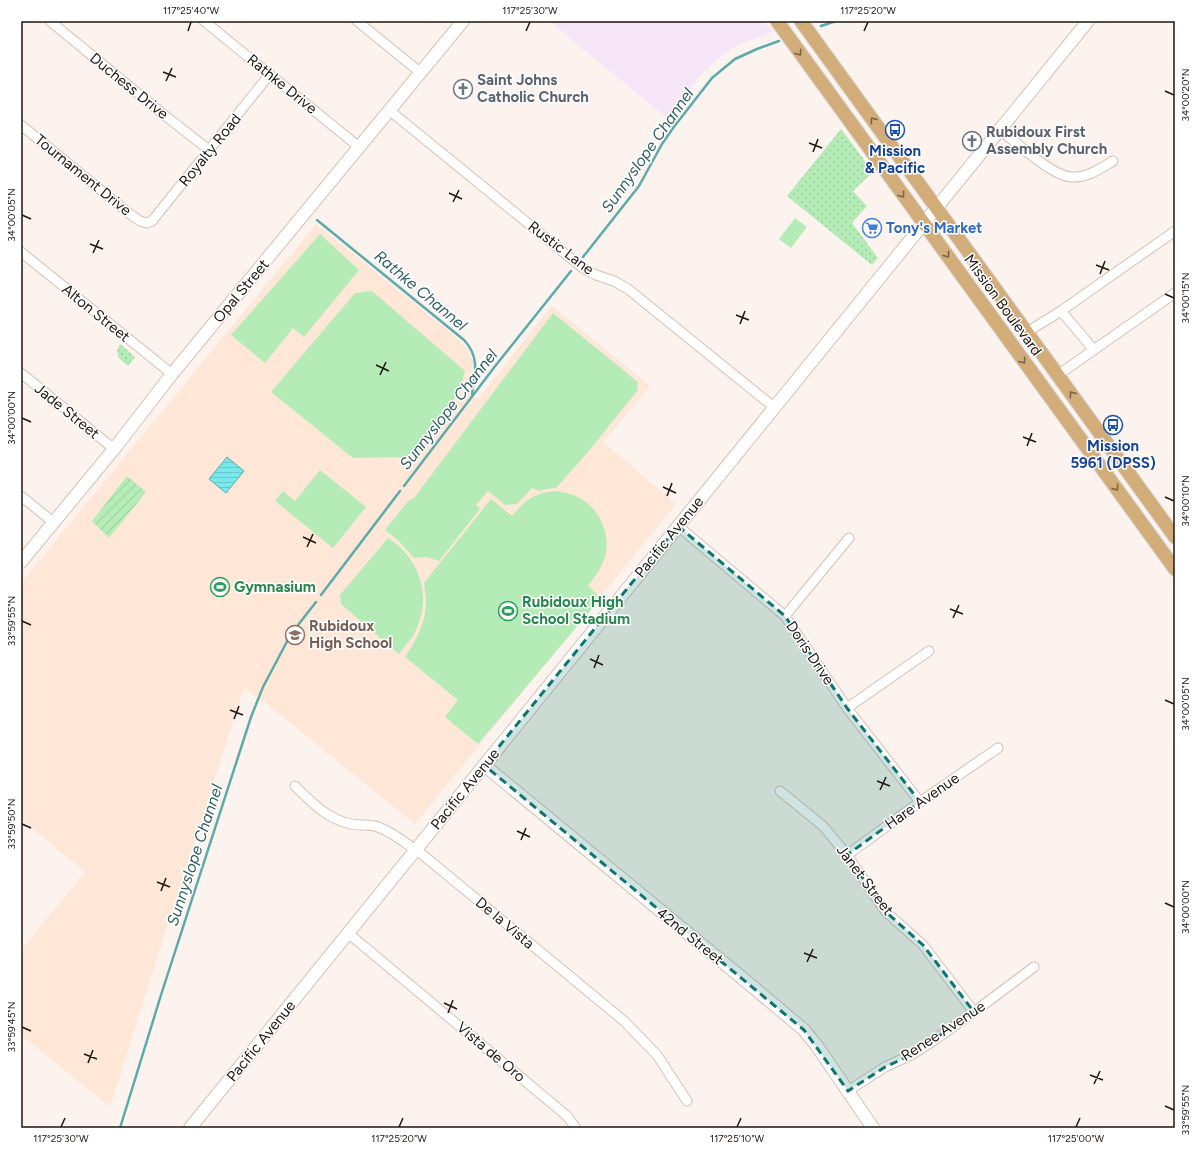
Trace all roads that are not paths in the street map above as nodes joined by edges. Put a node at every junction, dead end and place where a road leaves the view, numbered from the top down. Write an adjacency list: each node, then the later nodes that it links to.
1 (50, 21): 14 (street, Duchess Drive)
2 (204, 21): 9 (street, Rathke Drive)
3 (357, 21): 8 (street)
4 (463, 21): 8 (street, Opal Street)
5 (777, 21): 18 (main road, Mission Boulevard, one-way to 18)
6 (802, 21): 16 (main road, Mission Boulevard, one-way to 6)
7 (1088, 21): 12 (street, Pacific Avenue)
8 (421, 73): 10 (street, Opal Street)
9 (270, 74): 13 (street, Rathke Drive); 14 (street, Royalty Road)
10 (389, 110): 13 (street, Opal Street); 28 (street, Rustic Lane)
11 (21, 125): 17 (street, Tournament Drive)
12 (1000, 130): 15 (street); 16 (street, Pacific Avenue)
13 (359, 147): 26 (street, Opal Street)
14 (209, 150): 17 (street, Royalty Road)
15 (1113, 161)
16 (937, 208): 18 (street, Pacific Avenue); 23 (main road, Mission Boulevard)
17 (147, 223)
18 (924, 224): 28 (street, Pacific Avenue); 36 (main road, Mission Boulevard, one-way to 36)
19 (1175, 231): 22 (street)
20 (21, 252): 26 (street, Alton Street)
21 (1175, 293): 24 (street)
22 (1060, 311): 23 (street); 24 (street)
23 (1027, 332): 27 (main road, Mission Boulevard)
24 (1094, 350): 27 (street)
25 (21, 373): 29 (street, Jade Street)
26 (172, 374): 29 (street, Opal Street)
27 (1058, 375): 33 (main road, Mission Boulevard, one-way to 27)
28 (775, 408): 32 (street, Pacific Avenue)
29 (114, 449): 31 (street, Opal Street)
30 (21, 496): 31 (street)
31 (53, 522): 35 (street, Opal Street)
32 (678, 526): 37 (street, Doris Drive); 41 (street, Pacific Avenue)
33 (1175, 537)
34 (849, 538): 37 (street)
35 (21, 562)
36 (1175, 569)
37 (785, 616): 39 (street, Doris Drive)
38 (929, 651): 39 (street)
39 (847, 708): 44 (street, Doris Drive)
40 (998, 748): 44 (street, Hare Avenue)
41 (484, 765): 45 (street, Pacific Avenue); 50 (street, 42nd Street)
42 (295, 786): 45 (street, De la Vista)
43 (780, 791): 46 (street, Janet Street)
44 (920, 802): 46 (street, Hare Avenue)
45 (416, 850): 47 (street, Pacific Avenue); 51 (street, De la Vista)
46 (847, 855): 49 (street, Janet Street)
47 (348, 933): 52 (street, Pacific Avenue); 53 (street, Vista de Oro)
48 (1034, 967): 49 (street, Renee Avenue)
49 (974, 1012): 50 (street, Renee Avenue)
50 (848, 1091): 54 (street, 42nd Street)
51 (687, 1101)
52 (190, 1128)
53 (576, 1128)
54 (873, 1128)

